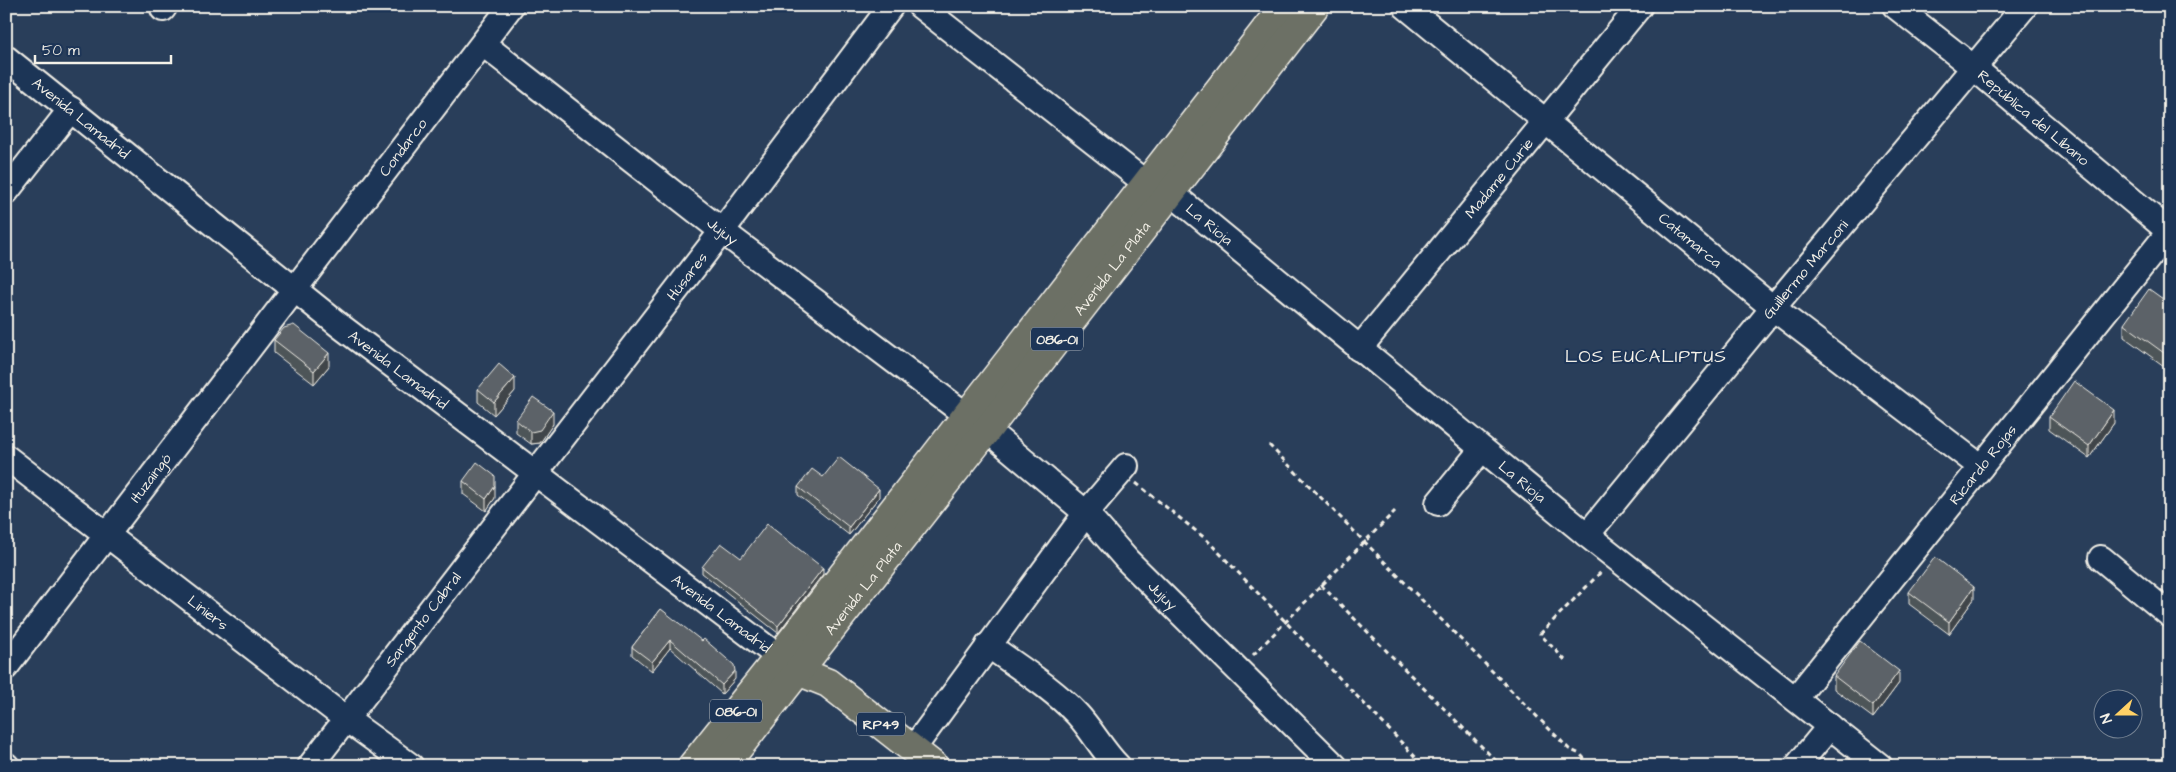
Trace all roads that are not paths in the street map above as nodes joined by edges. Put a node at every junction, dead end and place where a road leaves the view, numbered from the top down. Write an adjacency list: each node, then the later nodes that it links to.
1 (512, 6): 10 (street, Condarco)
2 (891, 6): 17 (street, Húsares)
3 (920, 6): 15 (street, La Rioja)
4 (1284, 6): 15 (main road, Avenida La Plata / 086-01)
5 (1315, 6): 15 (main road, Avenida La Plata / 086-01)
6 (1405, 6): 14 (street, Catamarca)
7 (1640, 6): 14 (street, Madame Curie)
8 (1895, 6): 12 (street, República del Líbano)
9 (2025, 6): 12 (street, Guillermo Marconi)
10 (483, 44): 17 (street, Jujuy); 19 (street, Condarco)
11 (6, 58): 13 (street, Avenida Lamadrid / RP49)
12 (1974, 68): 18 (street, República del Líbano); 20 (street, Guillermo Marconi)
13 (71, 109): 16 (street); 19 (street, Avenida Lamadrid / RP49)
14 (1546, 123): 20 (street, Catamarca); 21 (street, Madame Curie)
15 (1158, 188): 21 (street, La Rioja); 22 (main road, Avenida La Plata / 086-01)
16 (6, 192)
17 (722, 231): 22 (street, Jujuy); 27 (street, Húsares)
18 (2169, 232): 25 (street, Ricardo Rojas)
19 (294, 290): 27 (street, Avenida Lamadrid / RP49); 30 (street, Ituzaingó)
20 (1773, 308): 25 (street, Catamarca); 31 (street, Guillermo Marconi)
21 (1359, 349): 23 (street, La Rioja)
22 (977, 422): 29 (street, Jujuy); 35 (main road, Avenida La Plata / 086-01)
23 (1482, 449): 28 (street); 31 (street, La Rioja)
24 (6, 457): 30 (street, Liniers)
25 (1980, 467): 37 (street, Ricardo Rojas)
26 (1124, 469): 29 (street)
27 (535, 473): 35 (street, Avenida Lamadrid / RP49); 38 (street, Sargento Cabral)
28 (1438, 503)
29 (1086, 513): 34 (street); 47 (street, Jujuy)
30 (108, 534): 36 (street, Ituzaingó); 38 (street, Liniers)
31 (1587, 535): 37 (street, La Rioja)
32 (2101, 558): 33 (street)
33 (2170, 615)
34 (988, 645): 40 (street); 41 (street)
35 (789, 664): 40 (main road, Avenida Lamadrid / RP49); 44 (main road, 086-01); 45 (main road, 086-01)
36 (6, 667)
37 (1796, 698): 39 (street, La Rioja)
38 (346, 719): 42 (street, Sargento Cabral); 43 (street, Liniers)
39 (1830, 726): 48 (street); 49 (street, La Rioja)
40 (908, 758): 46 (main road, Avenida Lamadrid / RP49)
41 (1110, 763)
42 (310, 766)
43 (410, 766)
44 (692, 766)
45 (724, 766)
46 (934, 766)
47 (1335, 766)
48 (1797, 766)
49 (1880, 766)

